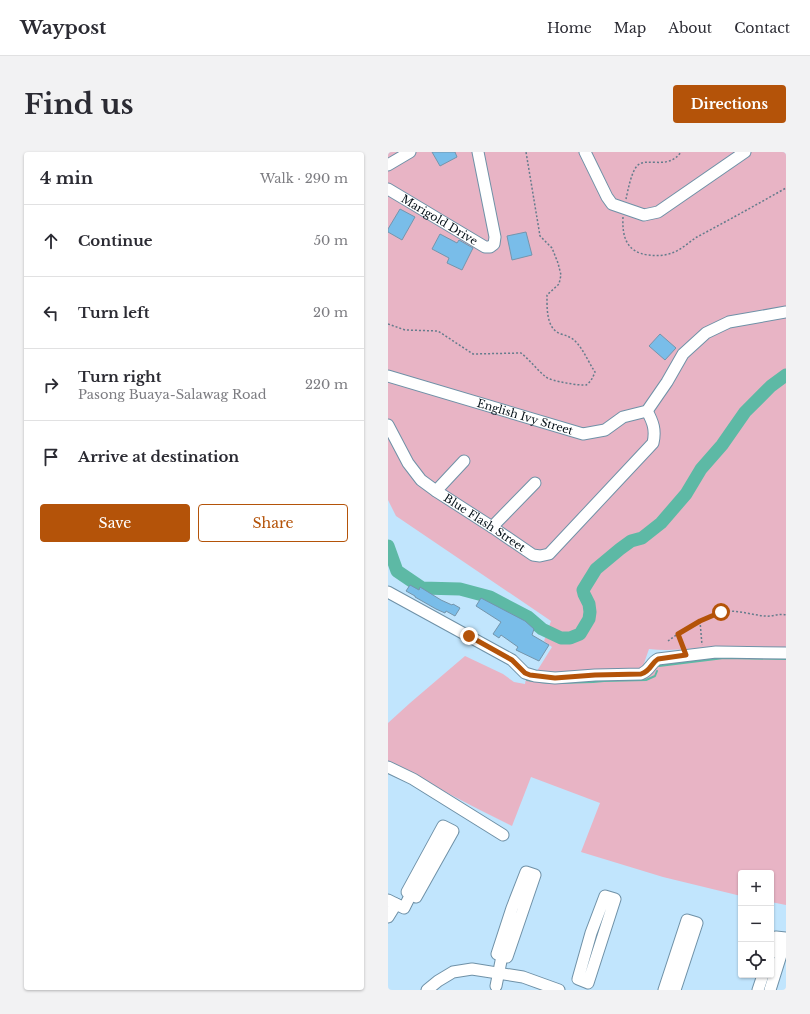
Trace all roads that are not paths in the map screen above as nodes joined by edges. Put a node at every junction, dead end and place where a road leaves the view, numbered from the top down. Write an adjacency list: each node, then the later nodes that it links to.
1 (410, 152): 5 (street)
2 (478, 152): 6 (street, Marigold Drive)
3 (585, 152): 4 (street)
4 (745, 152)
5 (388, 164)
6 (388, 189)
7 (786, 312): 9 (street)
8 (388, 376): 9 (street, English Ivy Street)
9 (647, 410): 14 (street, Blue Flash Street)
10 (388, 425): 13 (street, Blue Flash Street)
11 (464, 461): 13 (street)
12 (534, 483): 14 (street)
13 (436, 491): 14 (street, Blue Flash Street)
14 (492, 526)
15 (388, 592): 16 (street)
16 (785, 652)
17 (388, 767): 18 (street)
18 (503, 835)
19 (411, 894): 19 (street); 20 (street)
20 (392, 902): 21 (street)
21 (388, 917): 22 (street)
22 (388, 928)
23 (786, 939): 24 (street); 35 (street)
24 (774, 944)
25 (502, 956): 25 (street); 26 (street)
26 (499, 973): 29 (street); 30 (street); 31 (street)
27 (762, 978): 34 (street)
28 (581, 986): 28 (street)
29 (495, 989)
30 (427, 990)
31 (559, 990)
32 (664, 990): 33 (street)
33 (675, 990)
34 (758, 990)
35 (770, 990)

